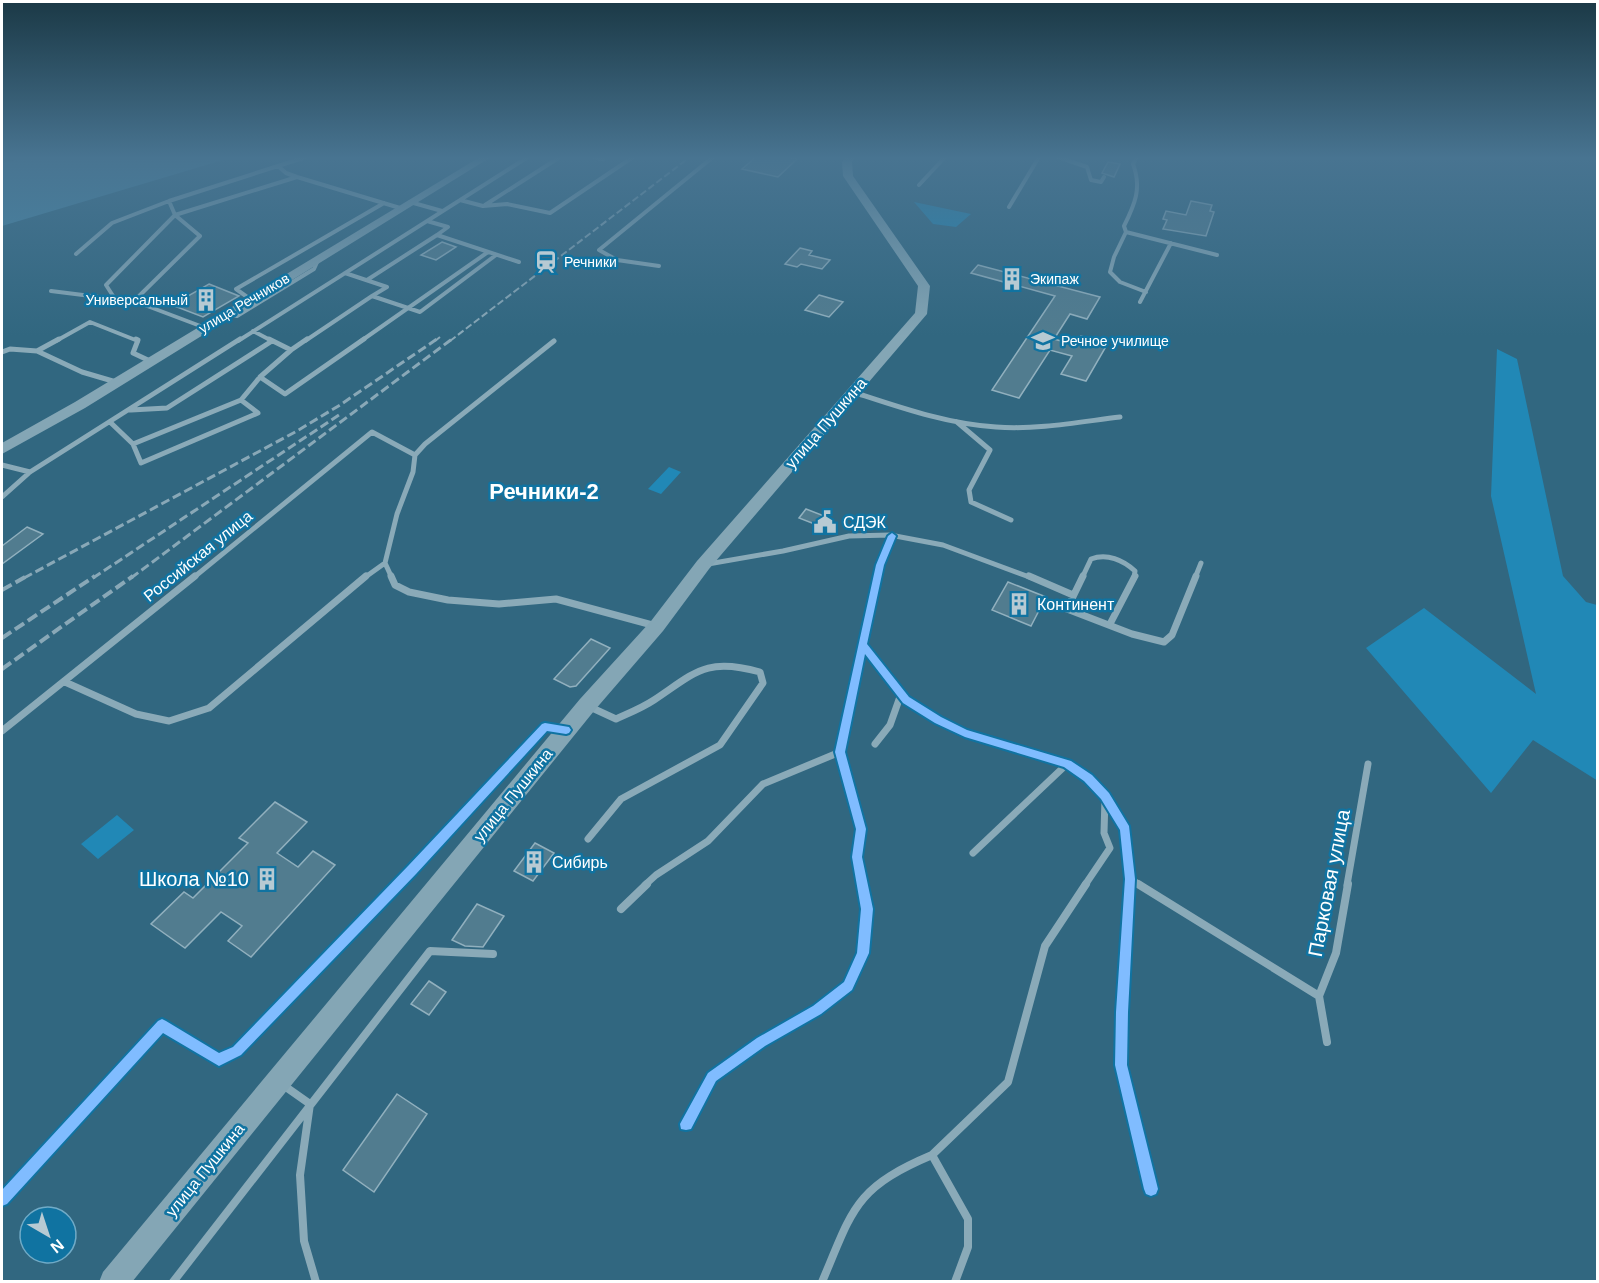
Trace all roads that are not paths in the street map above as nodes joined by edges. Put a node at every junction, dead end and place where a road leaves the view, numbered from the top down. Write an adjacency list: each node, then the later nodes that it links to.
1 (128, 217): 15 (street)
2 (173, 217): 26 (street)
3 (177, 217): 28 (street)
4 (359, 217): 27 (street)
5 (385, 217): 18 (main road, улица Речников)
6 (433, 217): 10 (street)
7 (640, 217): 20 (street)
8 (876, 217): 42 (main road, улица Пушкина)
9 (1129, 217): 11 (street)
10 (427, 221): 12 (street); 21 (street)
11 (1126, 232): 13 (street); 24 (street)
12 (437, 235): 14 (street); 22 (street)
13 (1171, 243): 17 (street); 24 (street)
14 (488, 252): 16 (street); 30 (street)
15 (76, 254)
16 (496, 255): 19 (street); 30 (street)
17 (1217, 255)
18 (319, 257): 27 (main road, улица Речников); 31 (street)
19 (519, 262)
20 (659, 266)
21 (345, 273): 22 (street); 33 (street)
22 (367, 280): 25 (street)
23 (51, 291): 26 (street)
24 (1146, 291): 29 (street)
25 (372, 296): 30 (street); 36 (street)
26 (115, 299): 28 (street)
27 (250, 299): 31 (main road, улица Речников)
28 (134, 301): 32 (street)
29 (1140, 302)
30 (407, 308): 40 (street)
31 (228, 313): 32 (main road, улица Речников)
32 (203, 327): 39 (main road, улица Речников)
33 (253, 331): 34 (street); 44 (street)
34 (272, 341): 36 (street); 44 (street)
35 (554, 341): 50 (street)
36 (291, 350): 40 (street)
37 (38, 351): 38 (street); 39 (street); 41 (street)
38 (2, 352)
39 (150, 361): 41 (main road, улица Речников)
40 (260, 377): 43 (street)
41 (116, 382): 49 (main road, улица Речников)
42 (853, 392): 46 (street); 58 (main road, улица Пушкина)
43 (241, 400): 48 (street); 48 (street)
44 (128, 410): 47 (street)
45 (1120, 417): 46 (street)
46 (955, 420): 54 (street)
47 (110, 422): 48 (street); 52 (street)
48 (133, 444)
49 (2, 449)
50 (415, 455): 56 (street); 63 (street, Российская улица)
51 (2, 465): 52 (street)
52 (30, 472): 53 (street)
53 (2, 497)
54 (1011, 520)
55 (892, 536): 58 (street); 59 (street); 62 (street)
56 (385, 563): 61 (street); 63 (street)
57 (1201, 563): 60 (street)
58 (703, 565): 61 (main road, улица Пушкина)
59 (1073, 595): 60 (street); 60 (street)
60 (1110, 624)
61 (657, 626): 65 (main road, улица Пушкина)
62 (862, 644): 64 (street); 69 (street)
63 (65, 682): 66 (street, Российская улица)
64 (901, 694): 68 (street); 70 (street)
65 (587, 705): 67 (main road, улица Пушкина); 73 (street)
66 (2, 730)
67 (566, 730): 80 (main road, улица Пушкина); 85 (street)
68 (875, 744)
69 (840, 752): 76 (street); 82 (street)
70 (1067, 764): 72 (street); 74 (street)
71 (1368, 764): 78 (street, Парковая улица)
72 (1105, 796): 75 (street); 83 (street)
73 (588, 839)
74 (973, 853)
75 (1130, 879): 78 (street); 84 (street)
76 (621, 909)
77 (493, 954): 81 (street)
78 (1319, 996): 79 (street)
79 (1327, 1042)
80 (278, 1081): 81 (street); 86 (main road, улица Пушкина)
81 (310, 1104): 87 (street); 88 (street)
82 (686, 1124)
83 (932, 1155): 89 (street); 90 (street)
84 (1151, 1189)
85 (2, 1199)
86 (113, 1281)
87 (173, 1281)
88 (316, 1281)
89 (822, 1281)
90 (955, 1281)

